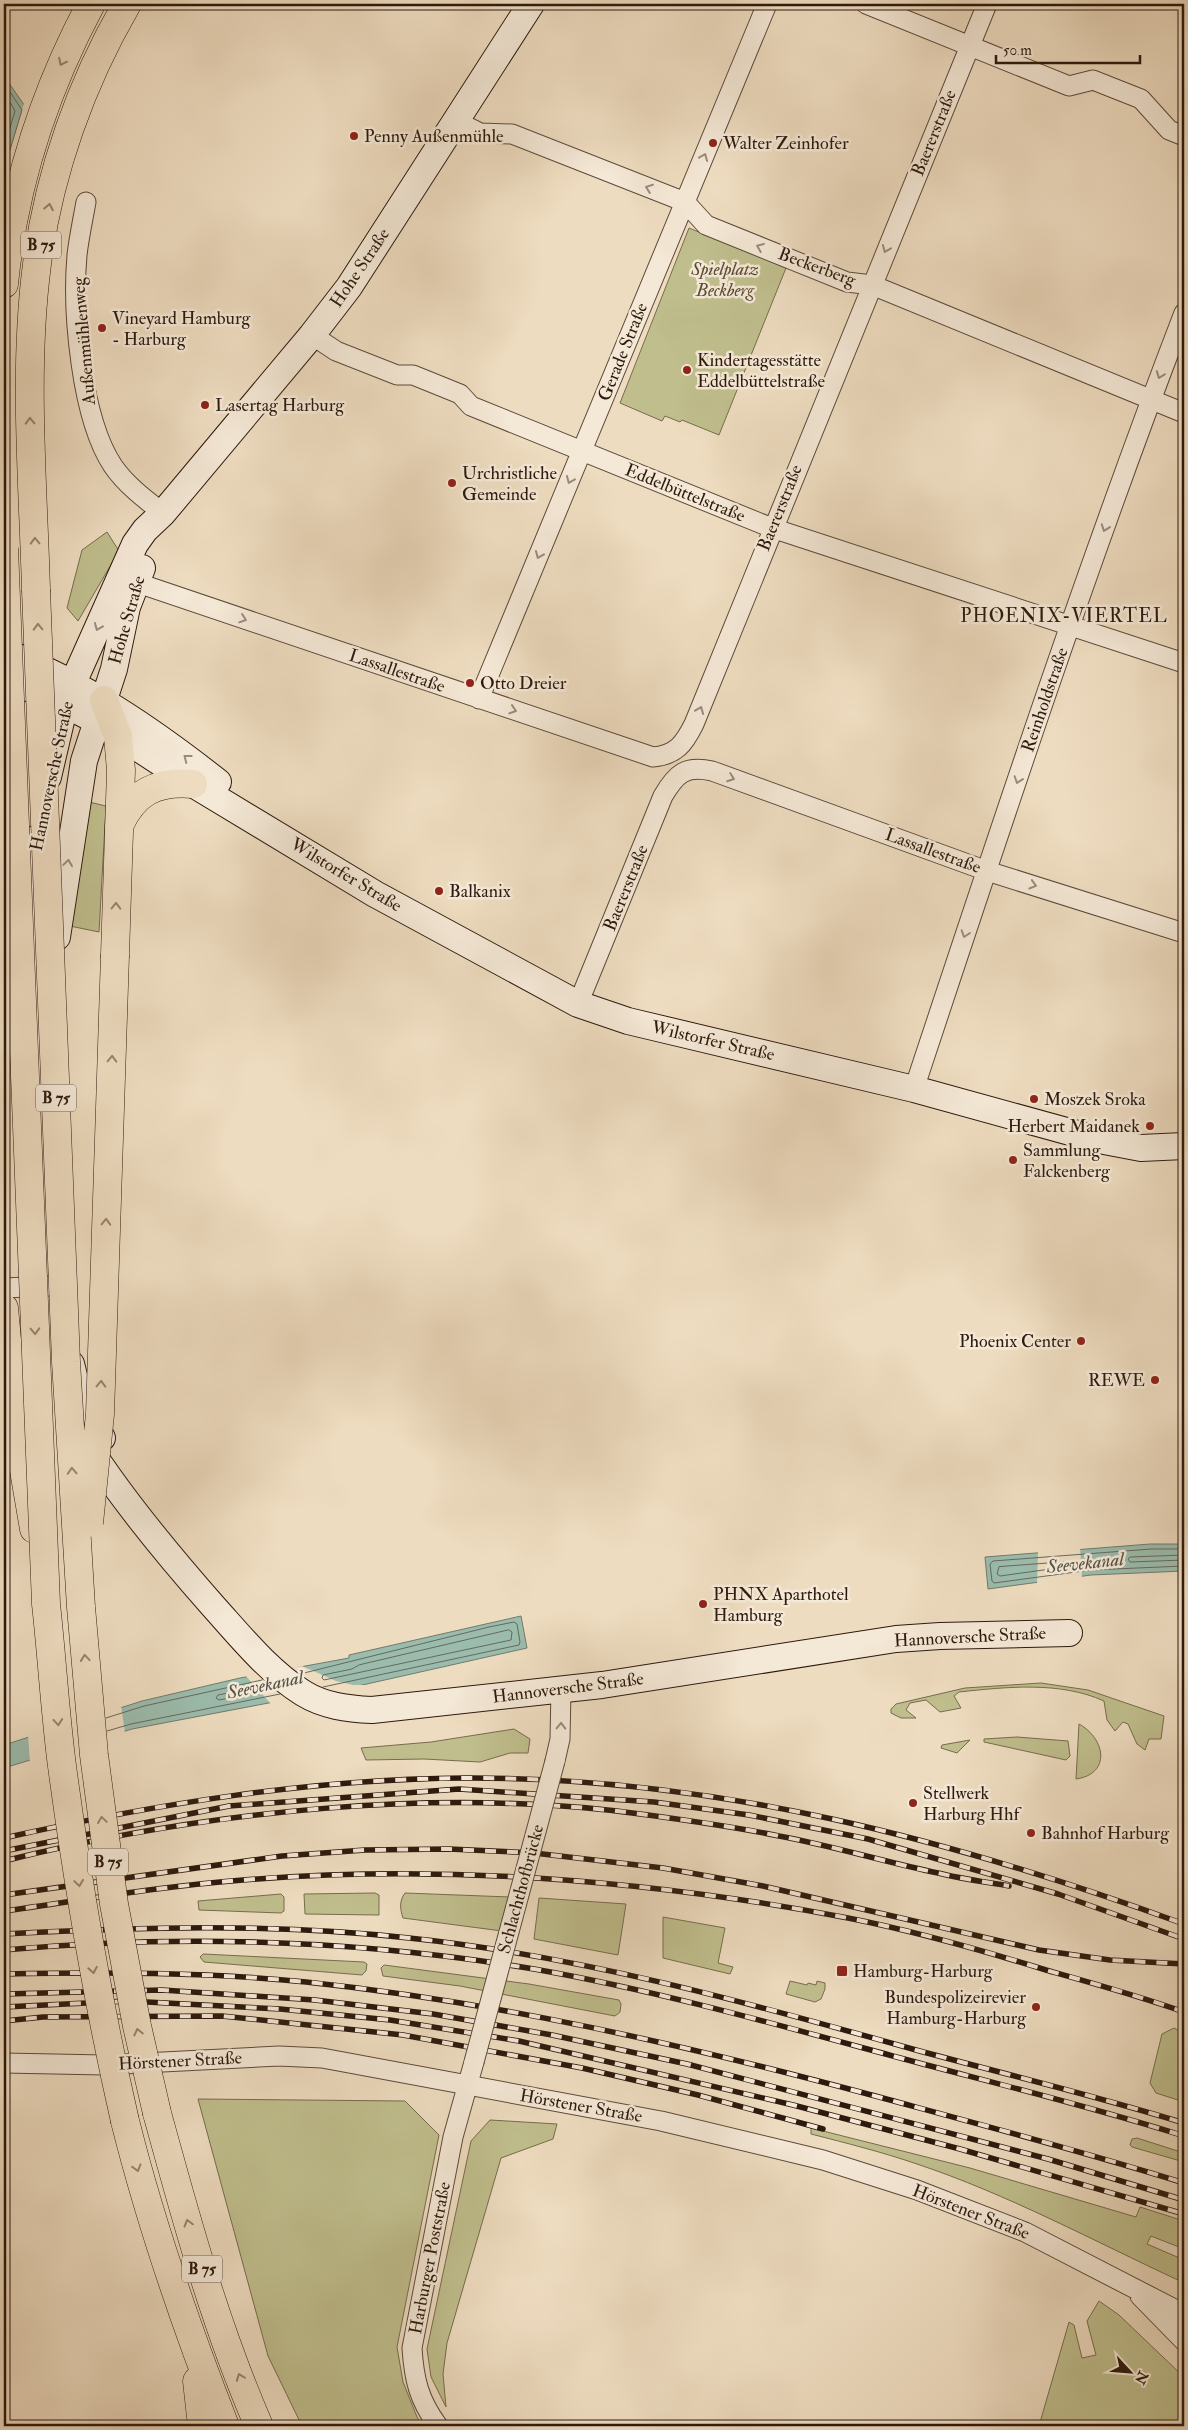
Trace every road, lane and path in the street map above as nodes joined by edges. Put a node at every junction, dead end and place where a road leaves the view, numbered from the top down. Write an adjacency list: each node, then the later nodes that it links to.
1 (127, 4): 45 (highway, B 75, one-way to 1, bridge)
2 (531, 4): 8 (main road, Hohe Straße)
3 (767, 4): 11 (street, Gerade Straße, one-way to 3)
4 (866, 4): 7 (street)
5 (987, 4): 7 (street, Baererstraße)
6 (87, 11): 12 (highway, B 75, one-way to 12)
7 (970, 45): 9 (street); 13 (street, Baererstraße, one-way to 13)
8 (456, 121): 11 (street, Beckerberg, one-way to 8); 15 (main road, Hohe Straße)
9 (1184, 136)
10 (86, 202): 19 (street, Außenmühlenweg)
11 (685, 202): 13 (street, Beckerberg, one-way to 11); 18 (street, Gerade Straße)
12 (4, 284)
13 (872, 285): 16 (street, Beckerberg); 20 (street, Baererstraße)
14 (1184, 313): 16 (street, Reinholdstraße, one-way to 16)
15 (312, 335): 18 (street, Eddelbüttelstraße); 19 (main road, Hohe Straße)
16 (1151, 399): 17 (street, Beckerberg); 23 (street, Reinholdstraße, one-way to 23)
17 (1184, 413)
18 (583, 451): 20 (street, Eddelbüttelstraße); 28 (street, Gerade Straße, one-way to 28)
19 (163, 514): 22 (main road, Hohe Straße)
20 (772, 528): 23 (street, Eddelbüttelstraße); 30 (street, Baererstraße, one-way to 20)
21 (4, 548): 44 (highway, B 75, one-way to 44, bridge)
22 (127, 580): 27 (main road, Hohe Straße, one-way to 27); 28 (street, Lassallestraße, one-way to 28); 29 (main road, Hohe Straße)
23 (1071, 626): 25 (street, Eddelbüttelstraße); 35 (street, Reinholdstraße, one-way to 35)
24 (4, 651): 27 (main road)
25 (1184, 663)
26 (4, 678): 27 (main road)
27 (69, 694): 29 (main road); 38 (main road, Hannoversche Straße)
28 (479, 699): 30 (street, Lassallestraße, one-way to 30)
29 (106, 719): 32 (main road, Wilstorfer Straße); 33 (highway, B 75); 34 (main road, Wilstorfer Straße, one-way to 29); 38 (main road, Hannoversche Straße, one-way to 29)
30 (676, 752): 31 (street)
31 (684, 771): 35 (street, Lassallestraße, one-way to 35); 37 (street, Baererstraße)
32 (193, 784): 33 (highway, B 75); 34 (main road, Wilstorfer Straße)
33 (118, 828): 45 (highway, B 75, one-way to 33, bridge)
34 (278, 834): 37 (main road, Wilstorfer Straße)
35 (986, 871): 36 (street, Lassallestraße, one-way to 36); 39 (street, Reinholdstraße, one-way to 39)
36 (1184, 933)
37 (578, 1004): 39 (main road, Wilstorfer Straße)
38 (40, 1050): 41 (main road, Hannoversche Straße)
39 (914, 1089): 40 (main road, Wilstorfer Straße)
40 (1184, 1146)
41 (50, 1286): 42 (street); 47 (main road, Hannoversche Straße)
42 (4, 1288)
43 (4, 1308): 44 (highway, B 75, bridge)
44 (46, 1604): 53 (highway, B 75, one-way to 53, bridge)
45 (80, 1607): 54 (highway, B 75, one-way to 45, bridge)
46 (1069, 1633): 47 (main road, Hannoversche Straße)
47 (561, 1690): 49 (street, Schlachthofbrücke, one-way to 47, bridge)
48 (4, 2064): 49 (street, Hörstener Straße)
49 (467, 2086): 50 (street, Hörstener Straße); 57 (street, Harburger Poststraße)
50 (1130, 2286): 51 (street, Hörstener Straße); 52 (street, Hörstener Straße)
51 (1184, 2314)
52 (1184, 2342)
53 (193, 2344): 55 (highway, B 75); 56 (highway, B 75)
54 (259, 2425)
55 (202, 2426)
56 (225, 2426)
57 (438, 2426)

